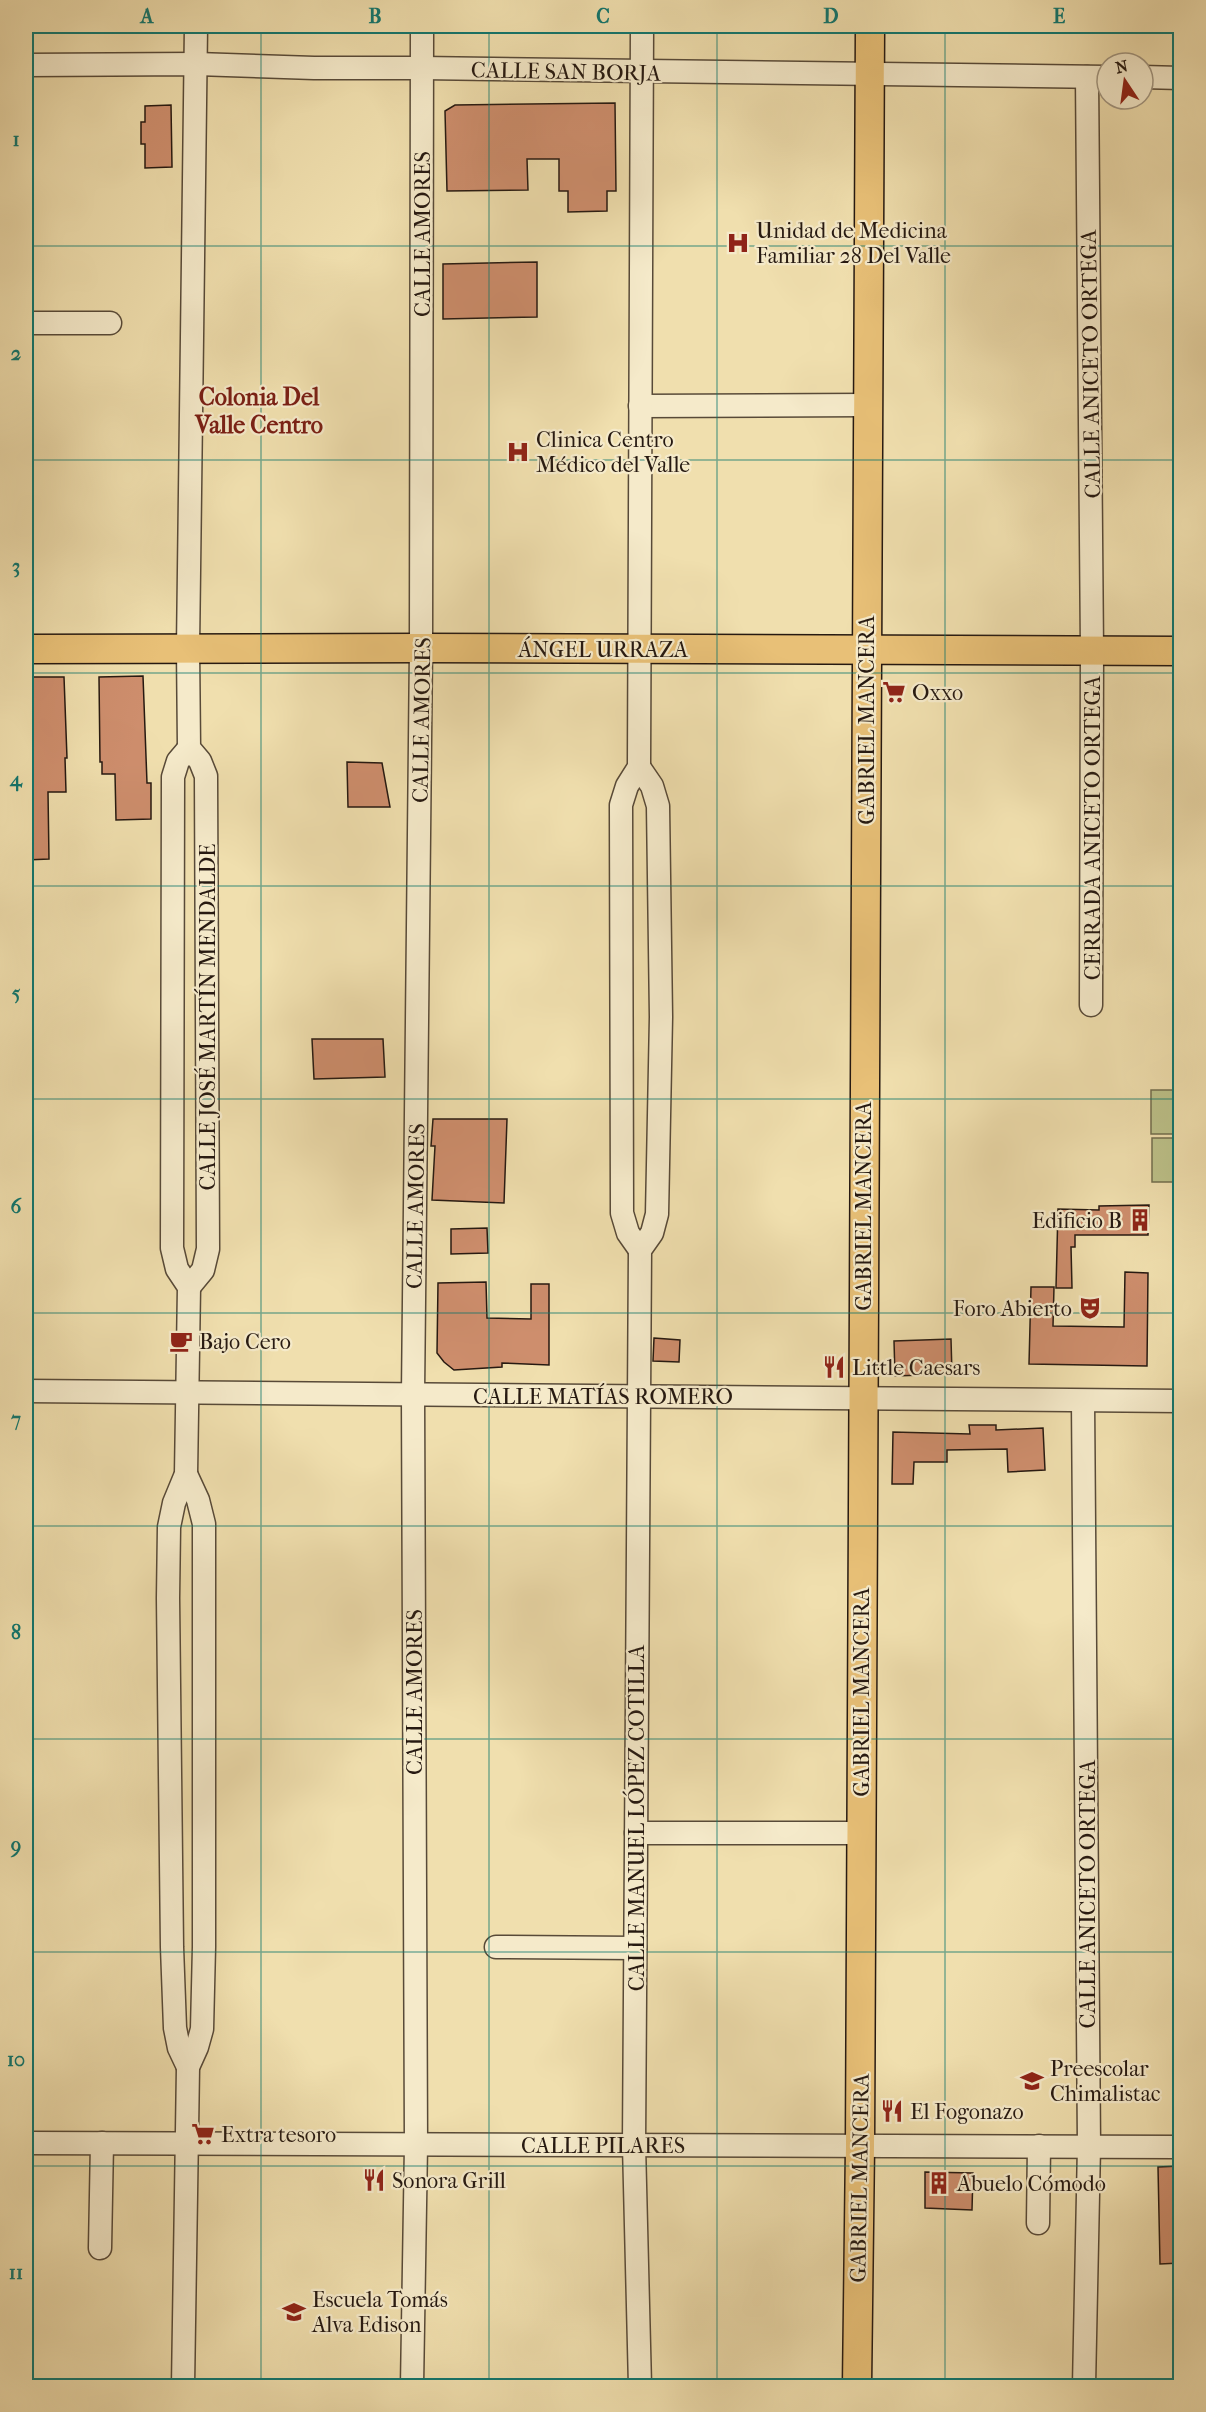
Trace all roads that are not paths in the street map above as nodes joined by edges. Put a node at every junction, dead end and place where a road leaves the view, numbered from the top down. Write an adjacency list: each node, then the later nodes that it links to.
1 (196, 26): 5 (street)
2 (422, 26): 7 (street, CALLE AMORES)
3 (642, 26): 8 (street)
4 (870, 26): 9 (main road, GABRIEL MANCERA)
5 (197, 64): 6 (street, CALLE SAN BORJA); 7 (street, CALLE SAN BORJA); 18 (street)
6 (26, 65)
7 (422, 68): 8 (street, CALLE SAN BORJA); 19 (street, CALLE AMORES)
8 (642, 72): 9 (street, CALLE SAN BORJA); 17 (street)
9 (870, 75): 10 (street, CALLE SAN BORJA); 16 (main road, GABRIEL MANCERA)
10 (1095, 77)
11 (1155, 77): 12 (street)
12 (1180, 78)
13 (1097, 111): 23 (street, CALLE ANICETO ORTEGA)
14 (26, 323): 15 (street)
15 (110, 323)
16 (868, 405): 17 (street); 22 (main road, GABRIEL MANCERA)
17 (640, 406): 21 (street)
18 (188, 648): 19 (main road, ÁNGEL URRAZA); 20 (main road, ÁNGEL URRAZA); 25 (street)
19 (422, 648): 21 (main road, ÁNGEL URRAZA); 34 (street, CALLE AMORES)
20 (26, 649)
21 (639, 649): 22 (main road, ÁNGEL URRAZA); 26 (street)
22 (866, 650): 23 (main road, ÁNGEL URRAZA); 36 (main road, GABRIEL MANCERA)
23 (1092, 651): 24 (main road, ÁNGEL URRAZA); 27 (street, CERRADA ANICETO ORTEGA)
24 (1180, 651)
25 (189, 748): 31 (street, CALLE JOSÉ MARTÍN MENDALDE); 31 (street, CALLE JOSÉ MARTÍN MENDALDE)
26 (639, 767): 28 (street); 29 (street, CALLE MANUEL LÓPEZ COTILLA)
27 (1091, 1005)
28 (622, 1017): 29 (street); 30 (street)
29 (661, 1017): 30 (street, CALLE MANUEL LÓPEZ COTILLA)
30 (640, 1250): 35 (street, CALLE MANUEL LÓPEZ COTILLA)
31 (189, 1287): 33 (street, CALLE JOSÉ MARTÍN MENDALDE)
32 (26, 1391): 33 (street, CALLE MATÍAS ROMERO)
33 (187, 1392): 34 (street, CALLE MATÍAS ROMERO); 39 (street, CALLE JOSÉ MARTÍN MENDALDE)
34 (413, 1394): 35 (street, CALLE MATÍAS ROMERO); 54 (street, CALLE AMORES)
35 (638, 1395): 36 (street, CALLE MATÍAS ROMERO); 44 (street, CALLE MANUEL LÓPEZ COTILLA)
36 (862, 1398): 37 (street, CALLE MATÍAS ROMERO); 45 (main road, GABRIEL MANCERA)
37 (1083, 1401): 38 (street, CALLE MATÍAS ROMERO); 58 (street, CALLE ANICETO ORTEGA)
38 (1180, 1401)
39 (186, 1474): 40 (street, CALLE JOSÉ MARTÍN MENDALDE); 41 (street, CALLE JOSÉ MARTÍN MENDALDE)
40 (168, 1598): 41 (street); 42 (street, CALLE JOSÉ MARTÍN MENDALDE)
41 (204, 1598): 43 (street, CALLE JOSÉ MARTÍN MENDALDE)
42 (170, 1788): 43 (street); 46 (street, CALLE JOSÉ MARTÍN MENDALDE)
43 (204, 1788): 47 (street, CALLE JOSÉ MARTÍN MENDALDE)
44 (636, 1833): 45 (street); 49 (street, CALLE MANUEL LÓPEZ COTILLA)
45 (861, 1833): 56 (main road, GABRIEL MANCERA)
46 (172, 1947): 47 (street); 50 (street, CALLE JOSÉ MARTÍN MENDALDE)
47 (204, 1947): 50 (street, CALLE JOSÉ MARTÍN MENDALDE)
48 (496, 1947): 49 (street)
49 (635, 1948): 55 (street, CALLE MANUEL LÓPEZ COTILLA)
50 (188, 2067): 53 (street, CALLE JOSÉ MARTÍN MENDALDE)
51 (26, 2143): 52 (street, CALLE PILARES)
52 (102, 2144): 53 (street, CALLE PILARES); 61 (street)
53 (186, 2144): 54 (street, CALLE PILARES); 62 (street, CALLE JOSÉ MARTÍN MENDALDE)
54 (416, 2145): 55 (street, CALLE PILARES); 63 (street, CALLE AMORES)
55 (634, 2145): 56 (street, CALLE PILARES); 64 (street, CALLE MANUEL LÓPEZ COTILLA)
56 (860, 2146): 57 (street, CALLE PILARES); 65 (main road, GABRIEL MANCERA)
57 (1039, 2146): 58 (street, CALLE PILARES); 60 (street)
58 (1089, 2146): 59 (street, CALLE PILARES); 66 (street, CALLE ANICETO ORTEGA)
59 (1180, 2147)
60 (1038, 2223)
61 (100, 2248)
62 (183, 2386)
63 (412, 2386)
64 (639, 2386)
65 (857, 2386)
66 (1084, 2386)

